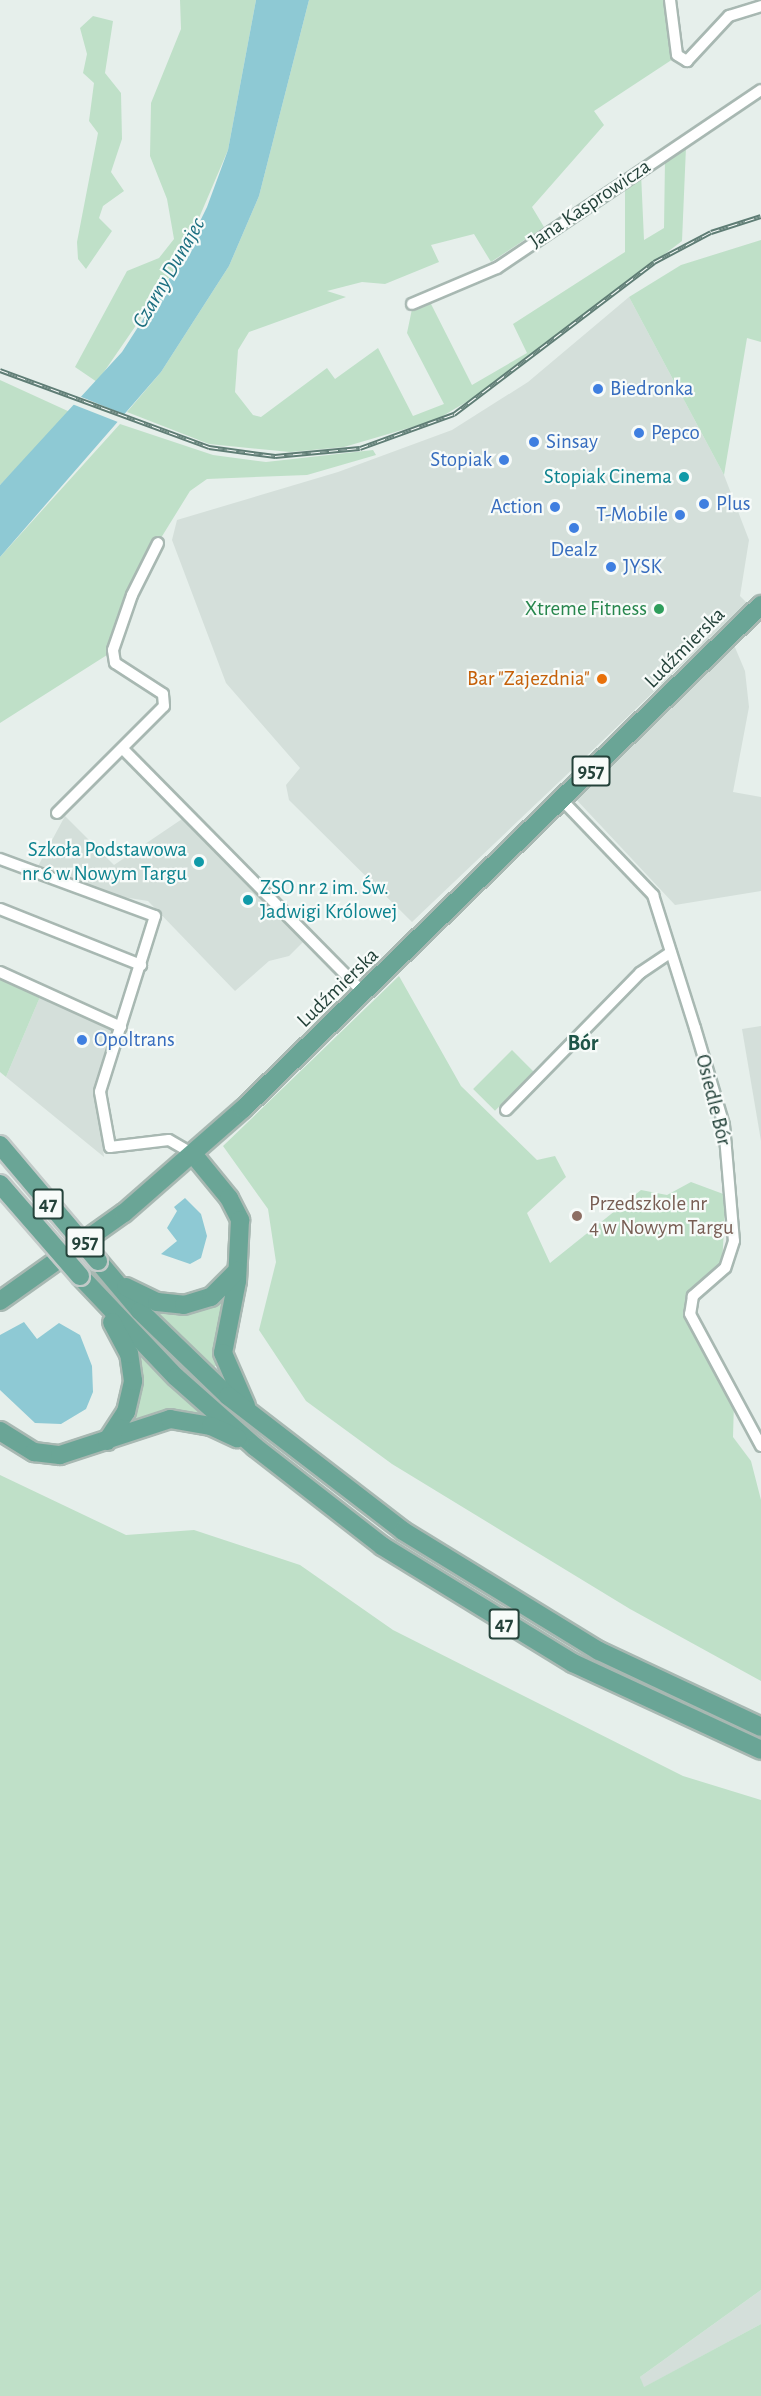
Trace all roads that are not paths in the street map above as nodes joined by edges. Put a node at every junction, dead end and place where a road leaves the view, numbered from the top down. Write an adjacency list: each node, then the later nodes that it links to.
1 (670, 0): 2 (street)
2 (761, 6)
3 (761, 90): 4 (street, Jana Kasprowicza)
4 (412, 304)
5 (159, 543): 7 (street)
6 (761, 605): 8 (main road, Ludźmierska / 957)
7 (125, 751): 9 (street); 15 (street)
8 (562, 800): 12 (street, Osiedle Bór); 15 (main road, Ludźmierska / 957)
9 (57, 813)
10 (0, 859): 13 (street)
11 (0, 909): 13 (street)
12 (670, 951): 17 (street); 28 (street, Osiedle Bór)
13 (141, 965): 16 (street)
14 (0, 972): 16 (street)
15 (365, 994): 19 (main road, Ludźmierska / 957)
16 (121, 1027): 19 (street)
17 (507, 1110)
18 (0, 1145): 22 (main road, 47, bridge)
19 (193, 1154): 21 (main road); 24 (main road, Ludźmierska / 957)
20 (0, 1184): 23 (main road, 47, bridge)
21 (237, 1271): 22 (main road); 25 (main road)
22 (114, 1281): 25 (main road, 47)
23 (100, 1299): 27 (main road); 29 (main road, 47)
24 (0, 1301)
25 (250, 1416): 30 (main road, 47)
26 (0, 1431): 27 (main road)
27 (107, 1441): 29 (main road)
28 (761, 1446)
29 (255, 1447): 31 (main road, 47)
30 (761, 1726)
31 (761, 1750)

